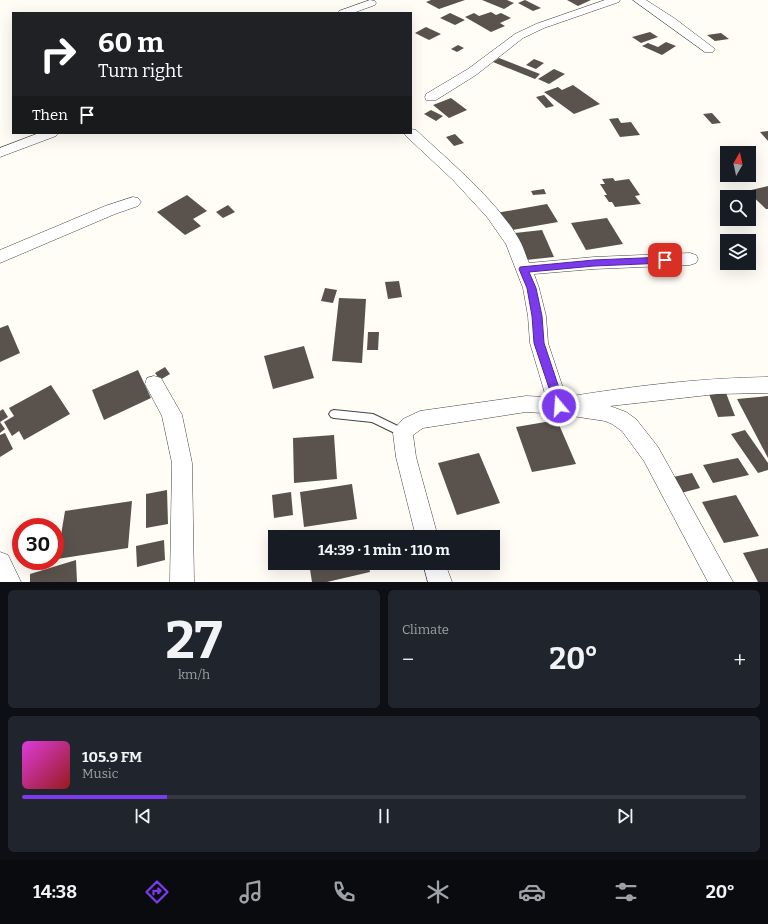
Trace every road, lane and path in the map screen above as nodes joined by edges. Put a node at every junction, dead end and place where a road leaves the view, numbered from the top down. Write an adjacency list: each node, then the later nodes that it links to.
1 (615, 0): 6 (street)
2 (638, 0): 5 (street)
3 (373, 1): 4 (street)
4 (346, 12)
5 (710, 50)
6 (431, 97)
7 (48, 134): 9 (street)
8 (411, 134): 13 (street)
9 (0, 153)
10 (133, 202): 11 (street)
11 (0, 257)
12 (690, 259): 13 (street)
13 (524, 269): 16 (street)
14 (154, 384): 23 (street)
15 (768, 385): 16 (street)
16 (559, 406): 18 (street); 25 (street)
17 (334, 414): 18 (lane)
18 (403, 433): 19 (street)
19 (425, 530)
20 (0, 563): 22 (street)
21 (436, 570): 24 (street)
22 (8, 582)
23 (182, 582)
24 (440, 582)
25 (721, 582)

